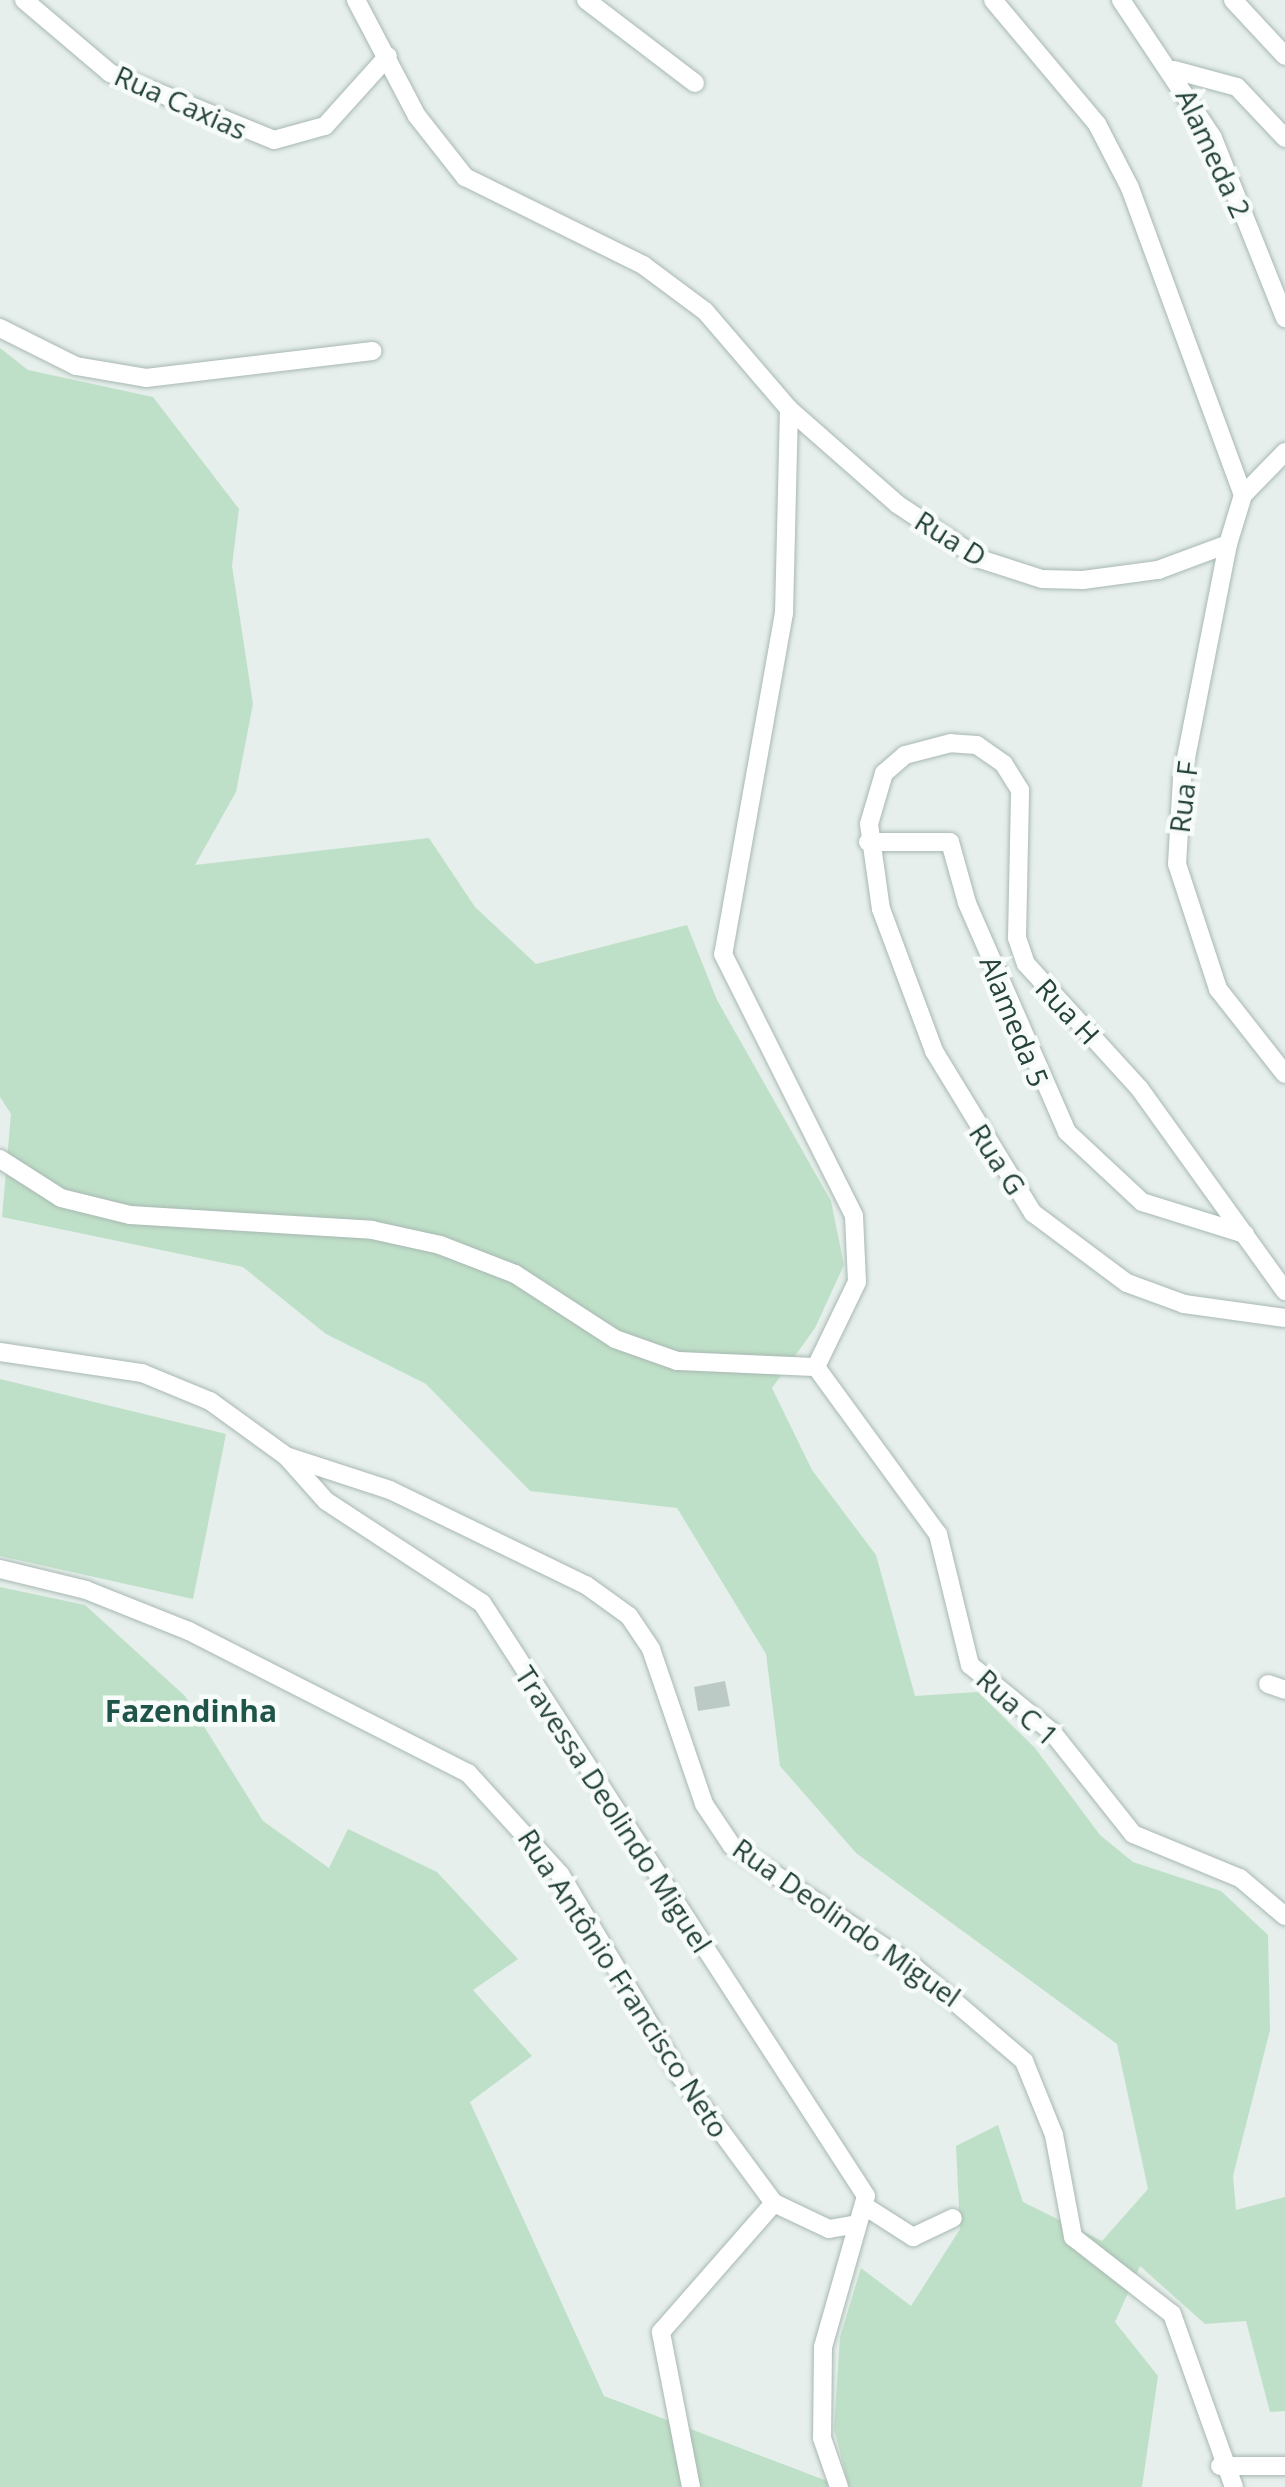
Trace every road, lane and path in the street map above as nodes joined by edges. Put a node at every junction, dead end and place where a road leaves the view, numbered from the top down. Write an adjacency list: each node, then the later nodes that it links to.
1 (24, 0): 7 (street, Rua Caxias)
2 (356, 0): 7 (street, Rua D)
3 (586, 0): 10 (street)
4 (993, 0): 17 (street)
5 (1121, 0): 9 (street, Alameda 2)
6 (1233, 0): 8 (street)
7 (388, 56): 15 (street, Rua D)
8 (1285, 56)
9 (1174, 70): 11 (street); 12 (street, Alameda 2)
10 (696, 84)
11 (1285, 138)
12 (1285, 318)
13 (0, 328): 14 (street)
14 (372, 351)
15 (789, 409): 18 (street, Rua D); 26 (street)
16 (1285, 452): 17 (street)
17 (1244, 496): 18 (street, Rua F)
18 (1228, 544): 20 (street, Rua F)
19 (868, 842): 22 (street, Alameda 5); 22 (street, Rua H); 24 (street, Rua G)
20 (1285, 1074)
21 (0, 1160): 26 (street)
22 (1245, 1234): 23 (street, Rua H)
23 (1285, 1291)
24 (1285, 1318)
25 (0, 1352): 27 (street, Rua Deolindo Miguel)
26 (816, 1367): 29 (street, Rua C 1)
27 (286, 1456): 31 (street, Travessa Deolindo Miguel); 34 (street, Rua Deolindo Miguel)
28 (0, 1569): 30 (street, Rua Antônio Francisco Neto)
29 (1285, 1916)
30 (774, 2204): 33 (street, Rua Antônio Francisco Neto); 36 (street)
31 (866, 2208): 32 (street); 33 (street)
32 (952, 2218)
33 (856, 2224): 37 (street)
34 (1220, 2466): 35 (street); 38 (street, Rua Deolindo Miguel)
35 (1285, 2466)
36 (691, 2487)
37 (839, 2487)
38 (1234, 2487)

